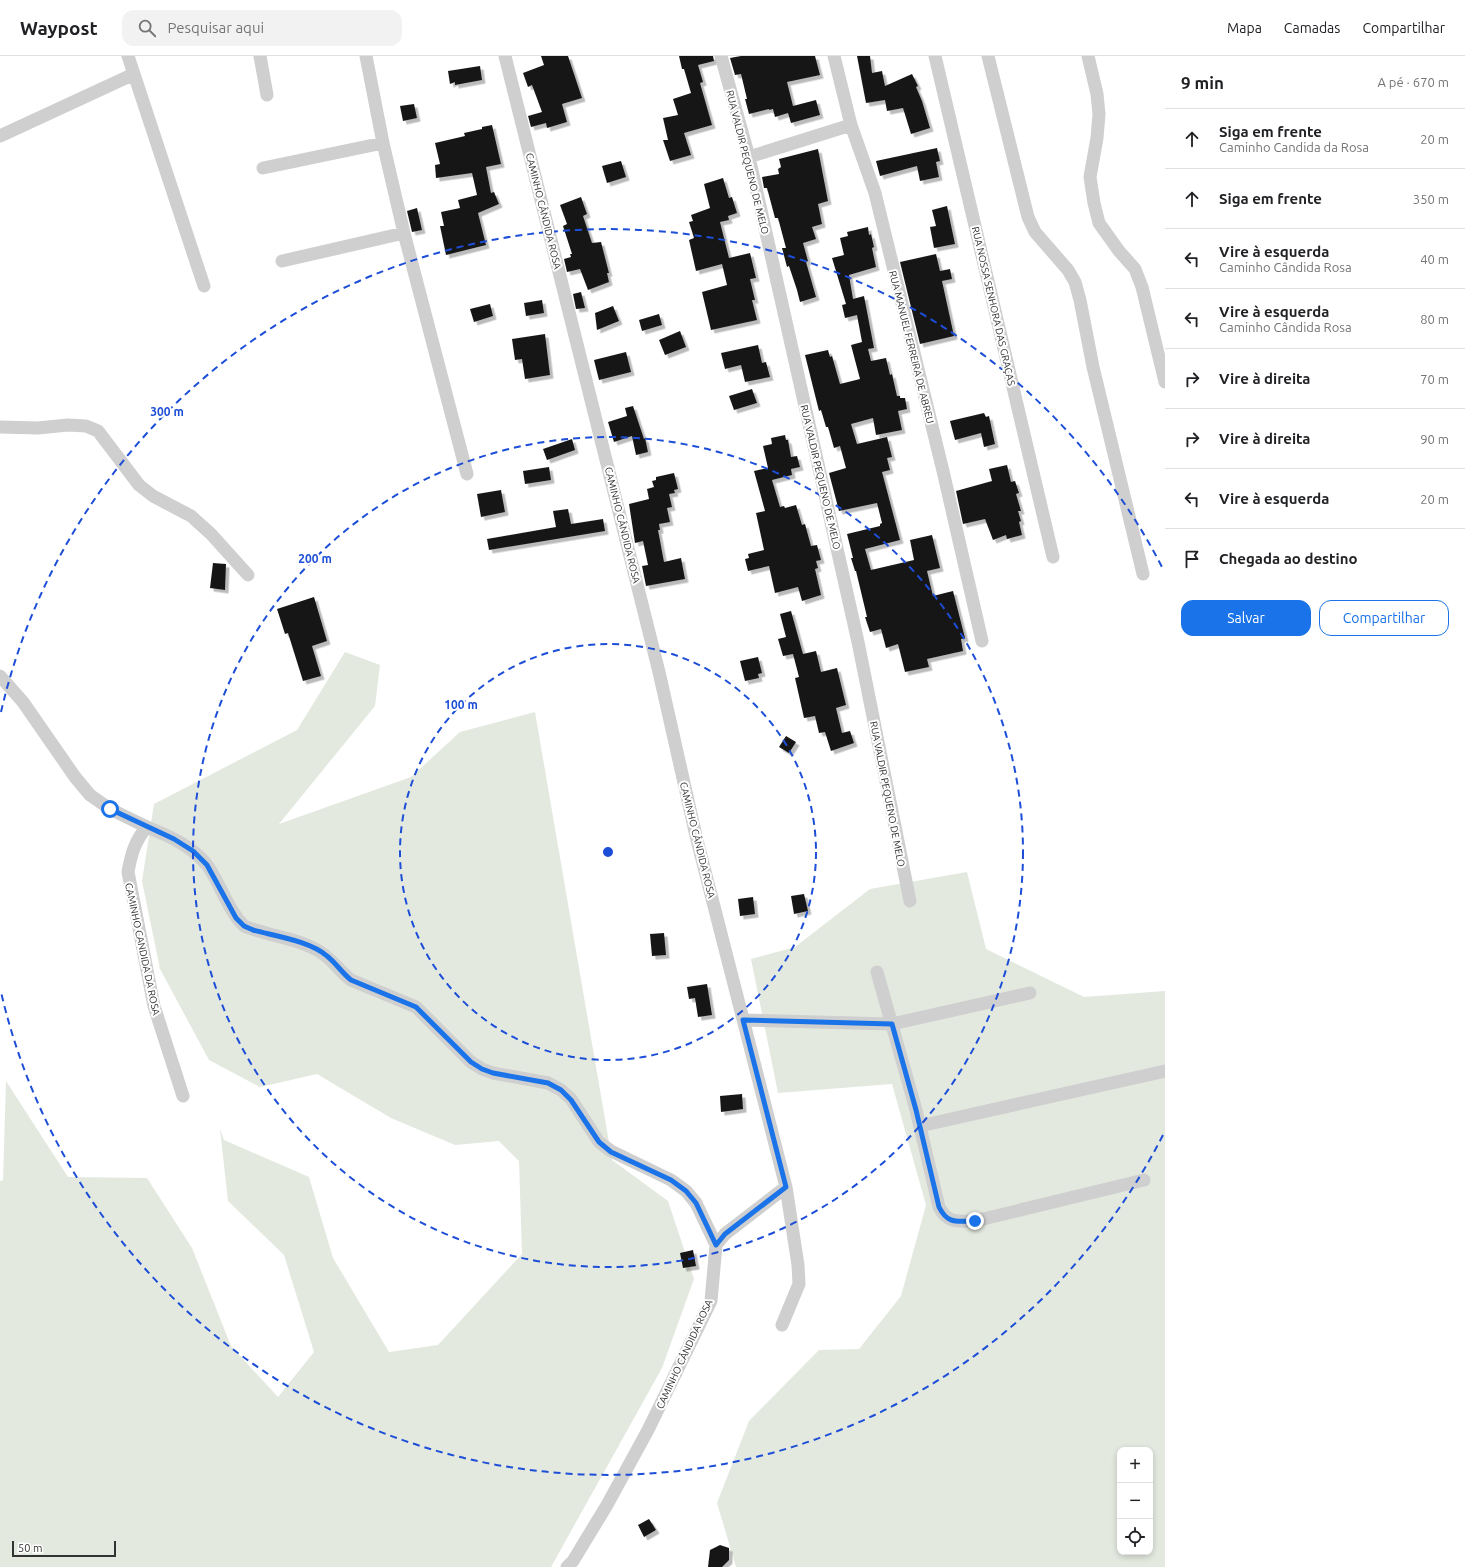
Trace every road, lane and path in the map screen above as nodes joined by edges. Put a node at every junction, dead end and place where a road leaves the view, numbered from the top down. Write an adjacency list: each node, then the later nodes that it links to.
1 (128, 56): 10 (street)
2 (260, 56): 11 (street)
3 (366, 56): 14 (street)
4 (505, 56): 32 (street, CAMINHO CÂNDIDA ROSA)
5 (721, 56): 15 (street, RUA VALDIR PEQUENO DE MELO)
6 (834, 56): 12 (street, RUA MANUEL FERREIRA DE ABREU)
7 (935, 56): 23 (street, RUA NOSSA SENHORA DAS GRAÇAS)
8 (988, 56): 24 (street)
9 (1088, 56): 20 (street)
10 (134, 74): 13 (street); 19 (street)
11 (267, 95)
12 (851, 125): 15 (street); 26 (street, RUA MANUEL FERREIRA DE ABREU)
13 (0, 136)
14 (383, 143): 16 (street); 17 (street)
15 (749, 157): 29 (street, RUA VALDIR PEQUENO DE MELO)
16 (263, 168)
17 (404, 233): 18 (street); 22 (street)
18 (282, 261)
19 (204, 286)
20 (1165, 382)
21 (0, 427): 25 (street)
22 (468, 474)
23 (1053, 557)
24 (1143, 574)
25 (248, 575)
26 (982, 641)
27 (0, 676): 28 (street)
28 (147, 827): 35 (street, CAMINHO CANDIDA DA ROSA); 39 (street)
29 (910, 901)
30 (877, 972): 33 (street)
31 (1030, 994): 33 (street)
32 (743, 1020): 33 (street); 38 (street, CAMINHO CÂNDIDA ROSA)
33 (892, 1024): 36 (street)
34 (1165, 1071): 36 (street)
35 (183, 1096)
36 (920, 1126): 37 (street)
37 (1144, 1180)
38 (786, 1187): 39 (street); 40 (street, CAMINHO CÂNDIDA ROSA)
39 (716, 1245): 41 (street, CAMINHO CÂNDIDA ROSA)
40 (782, 1325)
41 (567, 1567)

